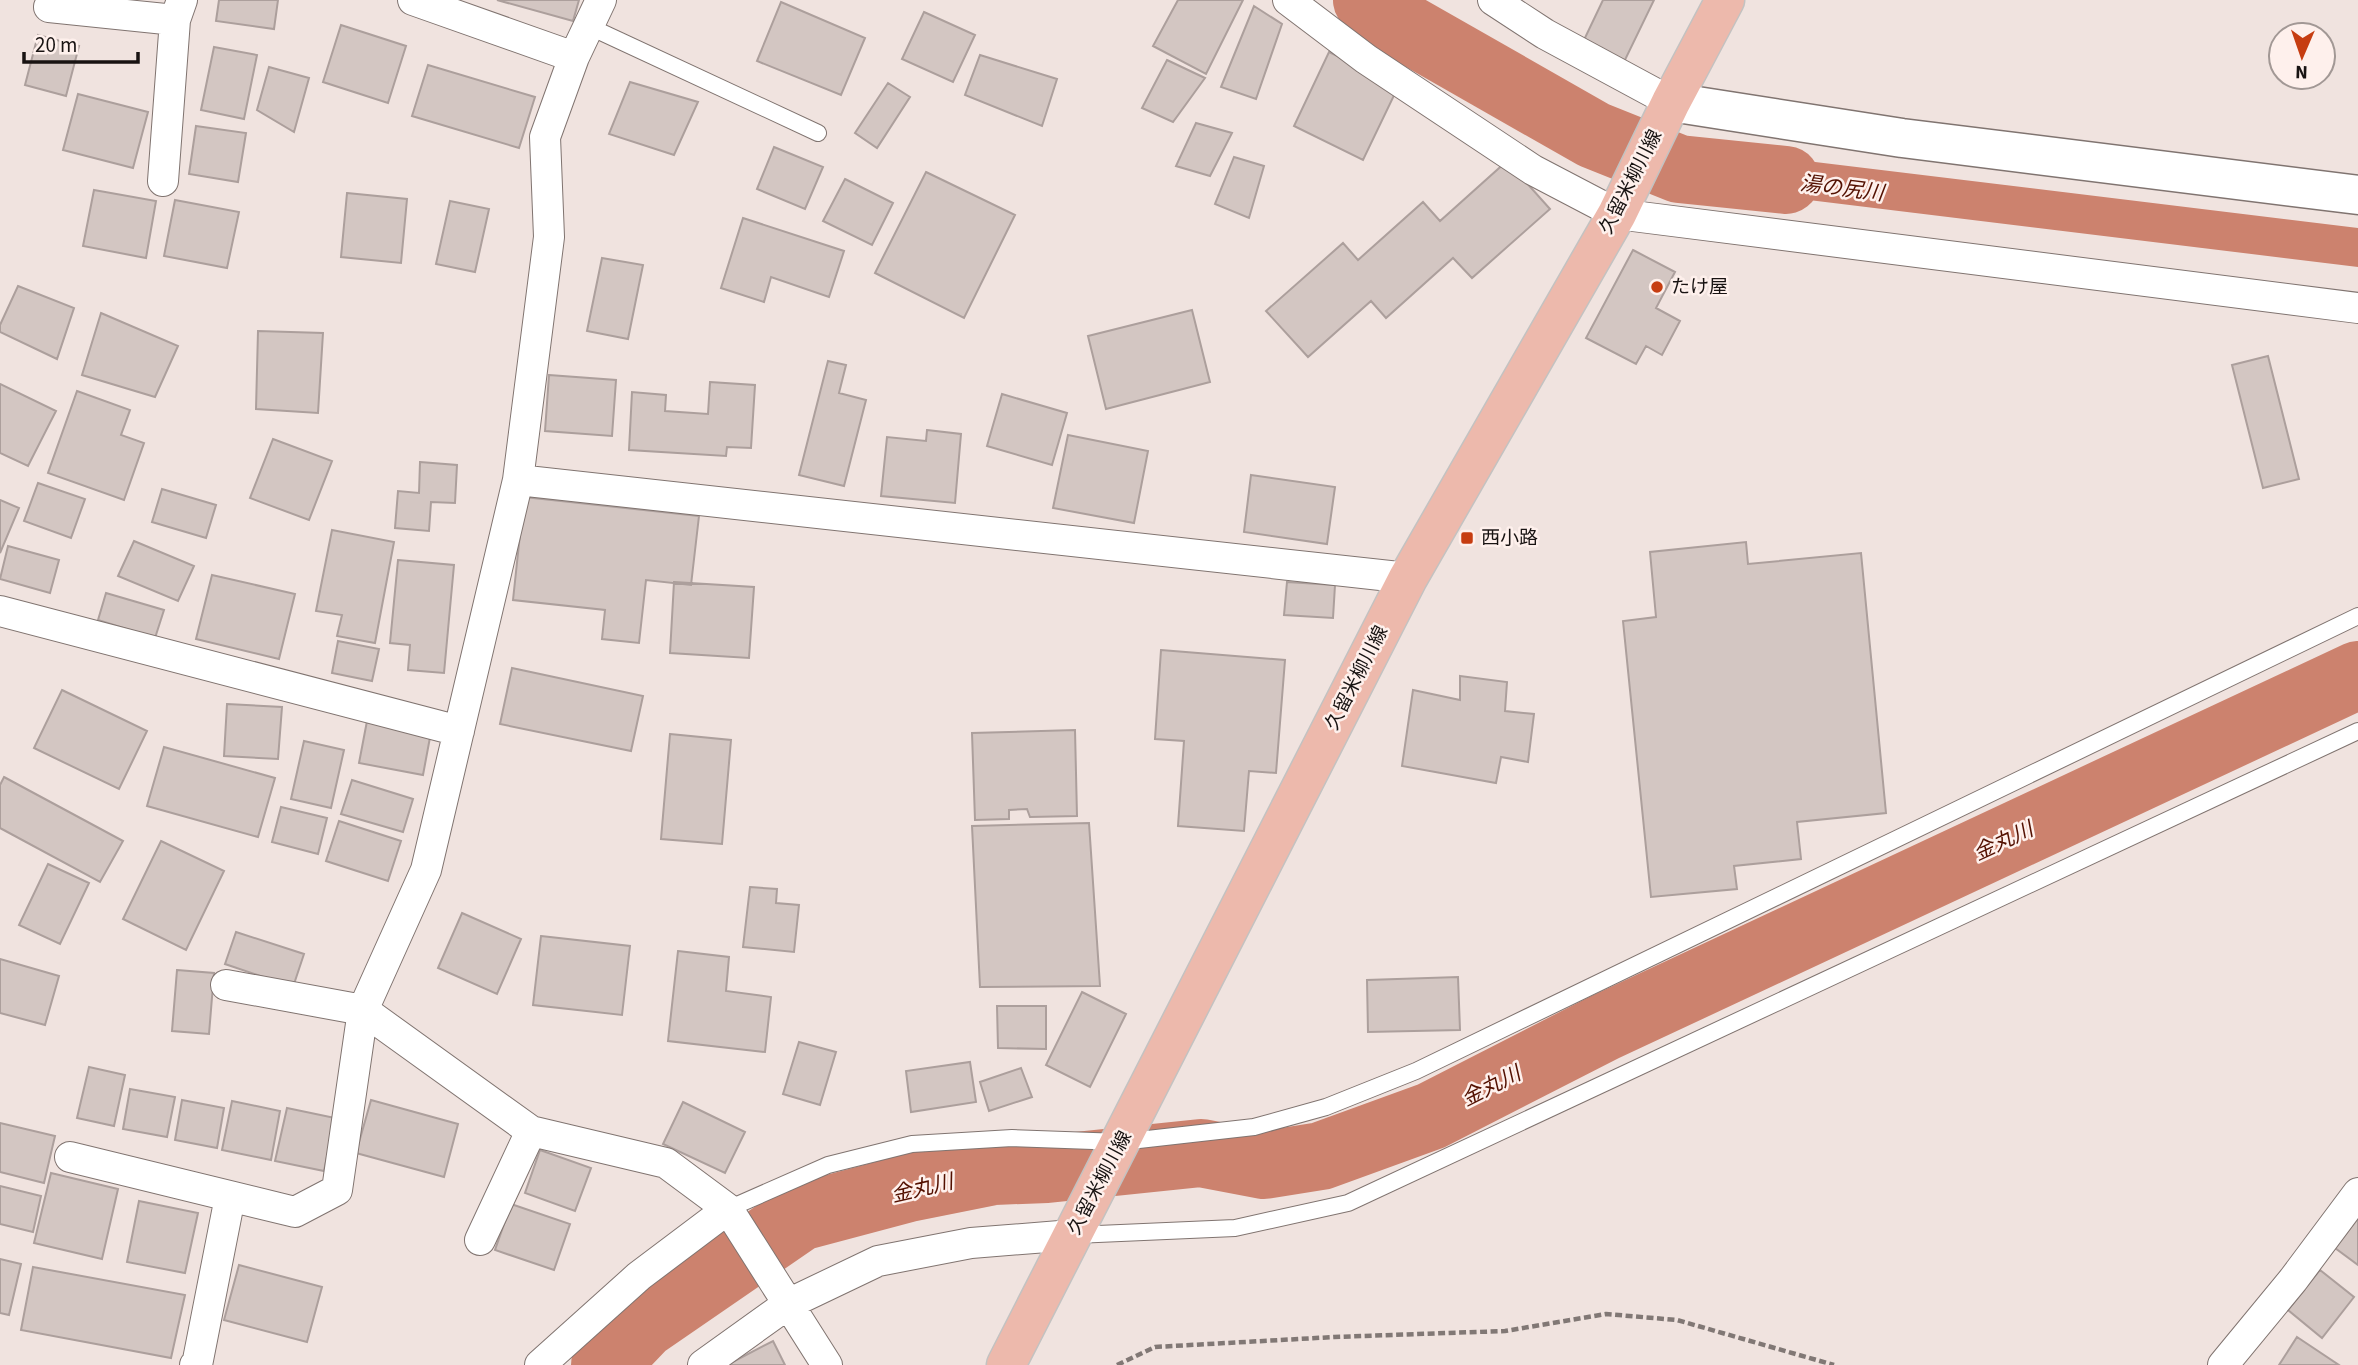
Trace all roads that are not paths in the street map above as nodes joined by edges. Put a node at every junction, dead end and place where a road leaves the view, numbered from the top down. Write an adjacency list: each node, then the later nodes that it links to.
1 (412, 0): 8 (street)
2 (1288, 0): 13 (street)
3 (1493, 0): 9 (street)
4 (1726, 0): 9 (main road, 久留米柳川線)
5 (49, 7): 6 (street)
6 (178, 10): 11 (street)
7 (595, 13): 8 (street); 10 (lane)
8 (575, 57): 15 (street)
9 (1671, 102): 12 (street); 13 (main road, 久留米柳川線)
10 (818, 133)
11 (163, 181)
12 (2358, 195)
13 (1619, 210): 14 (street); 16 (main road, 久留米柳川線)
14 (2358, 308)
15 (517, 480): 16 (street); 20 (street)
16 (1408, 578): 24 (main road, 久留米柳川線)
17 (0, 611): 20 (street)
18 (2358, 616): 24 (lane)
19 (2358, 731): 29 (lane)
20 (458, 732): 22 (street)
21 (226, 985): 22 (street)
22 (363, 1010): 23 (street); 27 (street)
23 (531, 1131): 28 (street); 30 (street)
24 (1121, 1142): 28 (lane); 29 (main road, 久留米柳川線)
25 (70, 1157): 27 (street)
26 (2358, 1194): 37 (street)
27 (230, 1197): 32 (street)
28 (728, 1209): 31 (street); 33 (street)
29 (1070, 1238): 31 (street); 36 (main road, 久留米柳川線)
30 (480, 1240)
31 (788, 1304): 34 (street); 35 (street)
32 (195, 1365)
33 (540, 1365)
34 (703, 1365)
35 (827, 1365)
36 (1006, 1365)
37 (2223, 1365)

